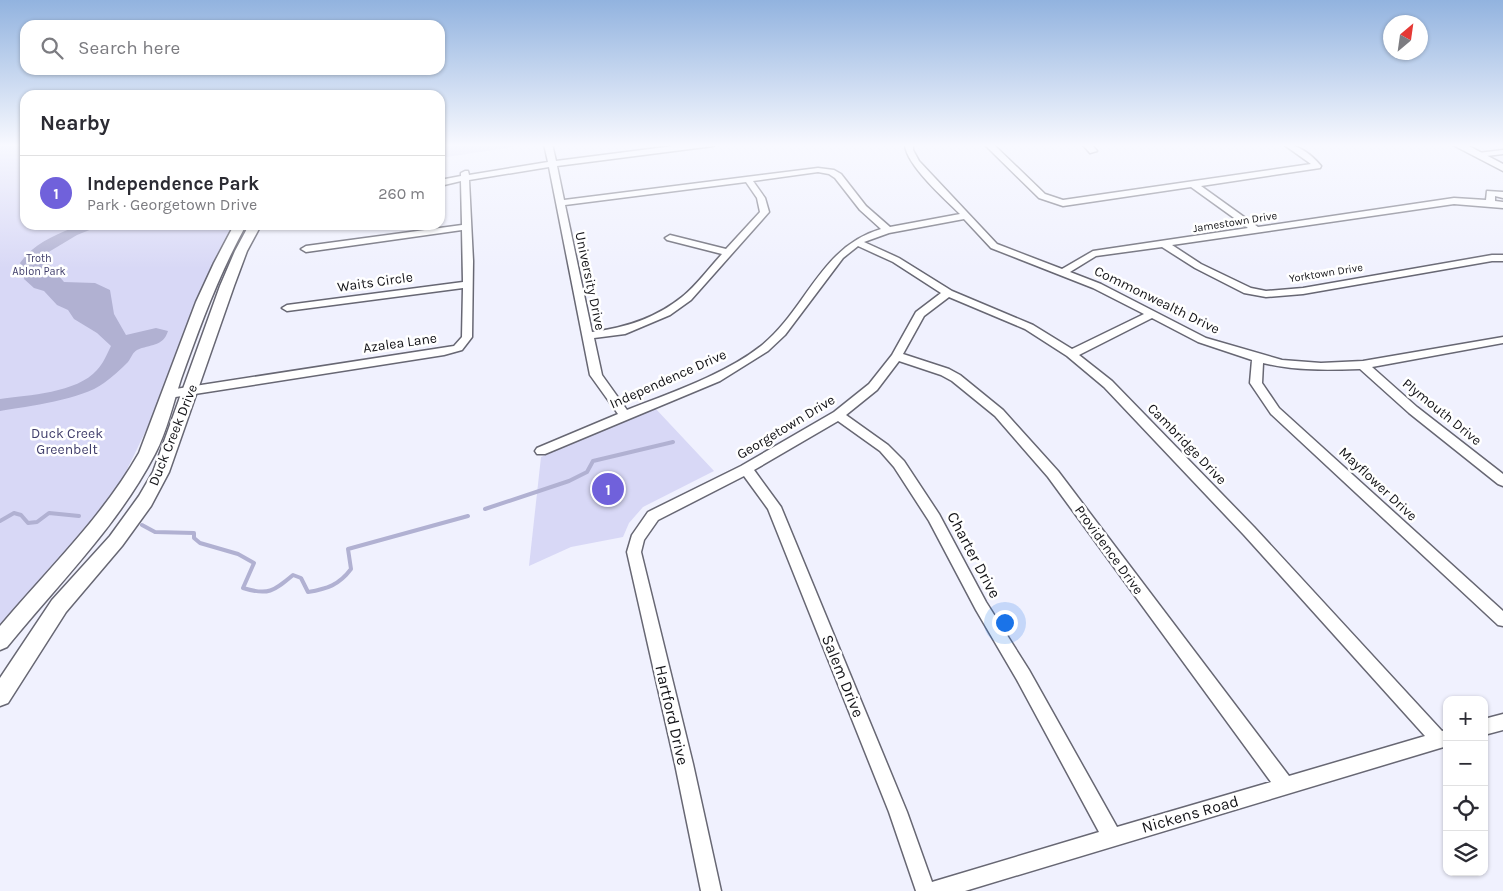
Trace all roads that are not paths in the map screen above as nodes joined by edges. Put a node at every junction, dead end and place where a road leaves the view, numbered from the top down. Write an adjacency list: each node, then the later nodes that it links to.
1 (465, 186): 15 (street, Azalea Lane)
2 (556, 186): 11 (street, University Drive)
3 (694, 186): 11 (street)
4 (753, 186): 26 (street)
5 (846, 186): 20 (street)
6 (938, 186): 14 (street, Commonwealth Drive)
7 (1031, 186): 8 (street)
8 (1182, 186)
9 (1195, 186): 21 (street)
10 (1503, 195): 12 (street)
11 (560, 202): 33 (street, University Drive)
12 (1491, 203): 13 (street, Jamestown Drive); 21 (street, Jamestown Drive)
13 (1503, 206)
14 (966, 216): 20 (street, Independence Drive); 28 (street, Commonwealth Drive)
15 (466, 227): 19 (street); 29 (street, Azalea Lane)
16 (237, 230): 40 (main road, Duck Creek Drive)
17 (252, 230): 39 (main road, Duck Creek Drive)
18 (444, 230): 25 (street)
19 (445, 230)
20 (888, 230): 23 (street, Independence Drive)
21 (1256, 230): 24 (street, Jamestown Drive)
22 (670, 238): 26 (street)
23 (857, 242): 30 (street, Cambridge Drive); 41 (street, Independence Drive)
24 (1164, 244): 27 (street, Yorktown Drive); 28 (street, Jamestown Drive)
25 (306, 249)
26 (729, 253): 33 (street)
27 (1503, 258)
28 (1064, 272): 32 (street, Commonwealth Drive)
29 (467, 284): 31 (street, Waits Circle); 39 (street, Azalea Lane)
30 (948, 293): 35 (street, Cambridge Drive); 36 (street, Georgetown Drive)
31 (286, 308)
32 (1152, 314): 35 (street); 37 (street, Commonwealth Drive)
33 (587, 336): 41 (street, University Drive)
34 (1503, 340): 38 (street, Commonwealth Drive)
35 (1071, 354): 52 (street, Cambridge Drive)
36 (897, 356): 42 (street, Georgetown Drive); 53 (street, Providence Drive)
37 (1258, 358): 38 (street, Commonwealth Drive); 47 (street, Mayflower Drive)
38 (1363, 365): 45 (street, Plymouth Drive)
39 (192, 390): 40 (street, Azalea Lane); 49 (main road, Duck Creek Drive)
40 (169, 394): 48 (main road, Duck Creek Drive)
41 (625, 416): 43 (street, Independence Drive)
42 (838, 416): 44 (street, Georgetown Drive); 54 (street, Charter Drive)
43 (541, 451)
44 (746, 469): 46 (street, Georgetown Drive); 56 (street, Salem Drive)
45 (1503, 481)
46 (637, 539): 55 (street, Hartford Drive)
47 (1503, 620)
48 (0, 641)
49 (0, 696)
50 (1503, 722): 51 (street)
51 (1488, 726)
52 (1443, 739): 53 (street, Nickens Road)
53 (1285, 786): 54 (street, Nickens Road)
54 (1112, 837): 57 (street, Nickens Road)
55 (711, 891)
56 (926, 891)
57 (933, 891)

